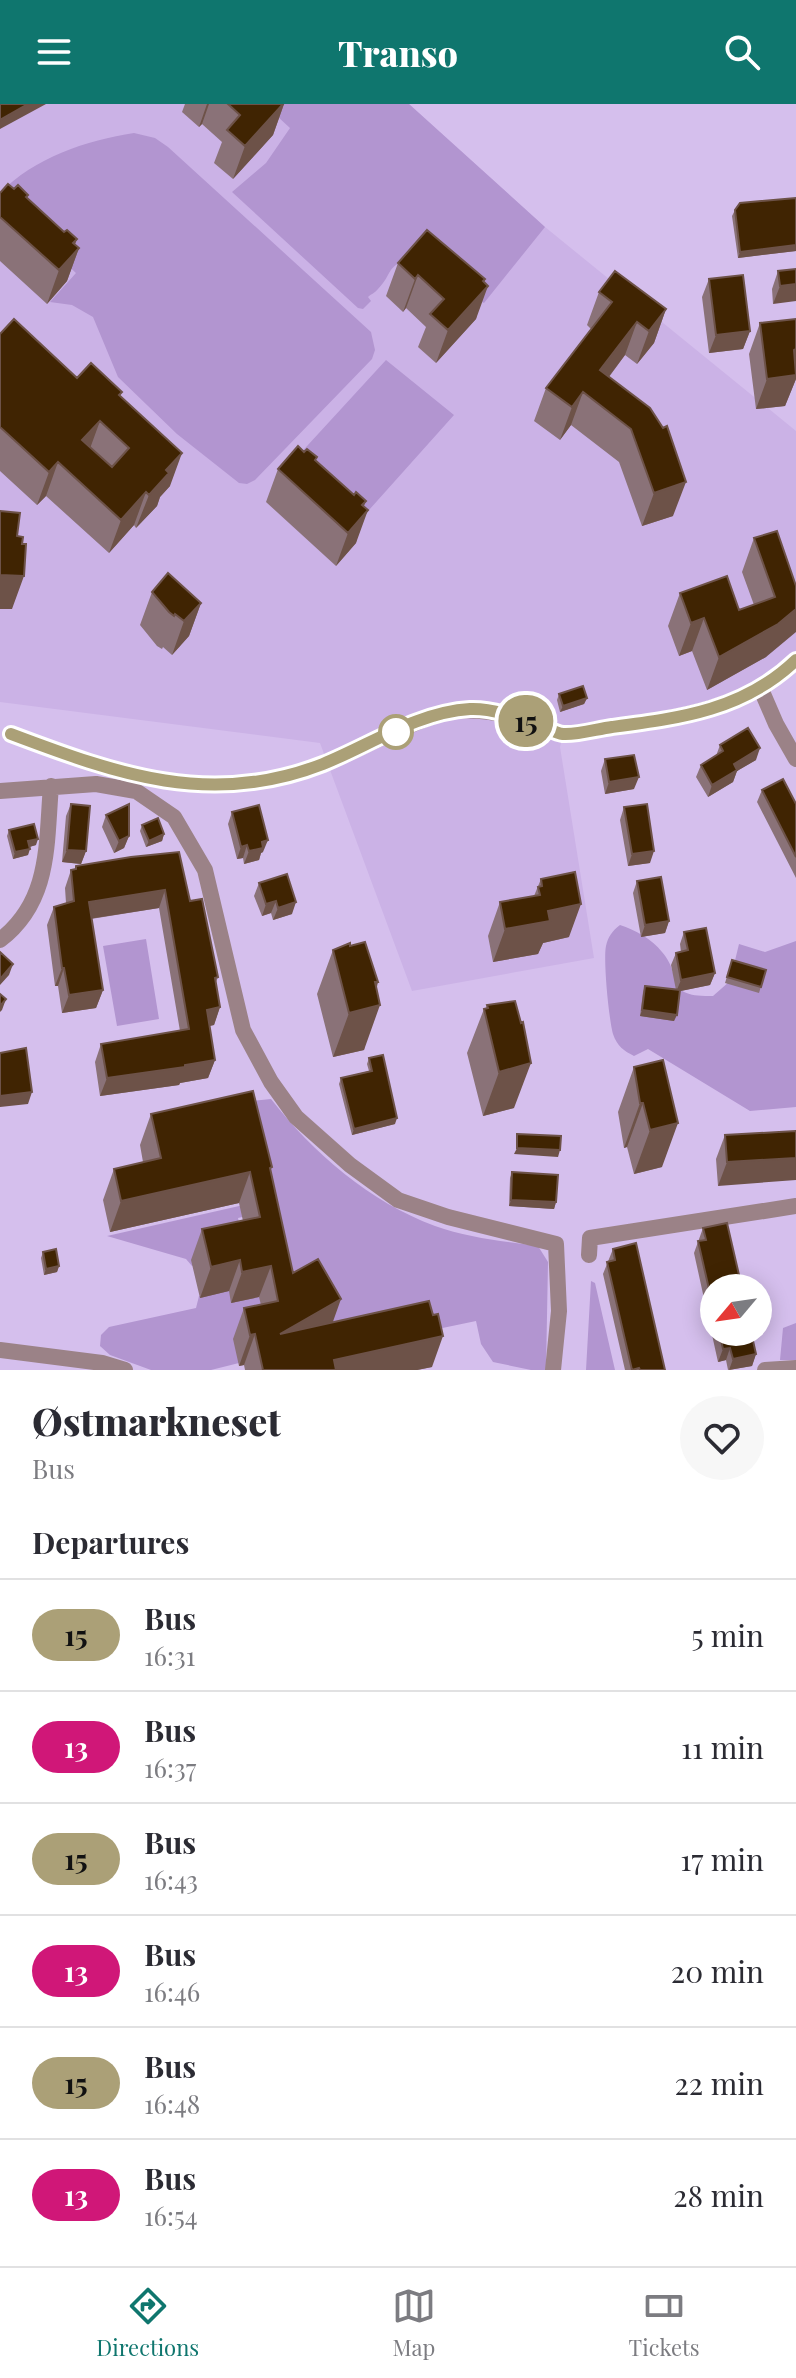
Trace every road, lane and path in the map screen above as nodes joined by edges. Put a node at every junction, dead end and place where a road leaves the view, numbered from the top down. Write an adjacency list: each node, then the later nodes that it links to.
1 (796, 660): 2 (street)
2 (760, 687): 3 (street); 4 (street)
3 (11, 734)
4 (796, 759)
5 (51, 786): 6 (street); 7 (street); 13 (street)
6 (0, 791)
7 (0, 940)
8 (796, 1206): 9 (street)
9 (589, 1255)
10 (0, 1350): 12 (street)
11 (796, 1368): 14 (street)
12 (125, 1370)
13 (553, 1370)
14 (765, 1370)

